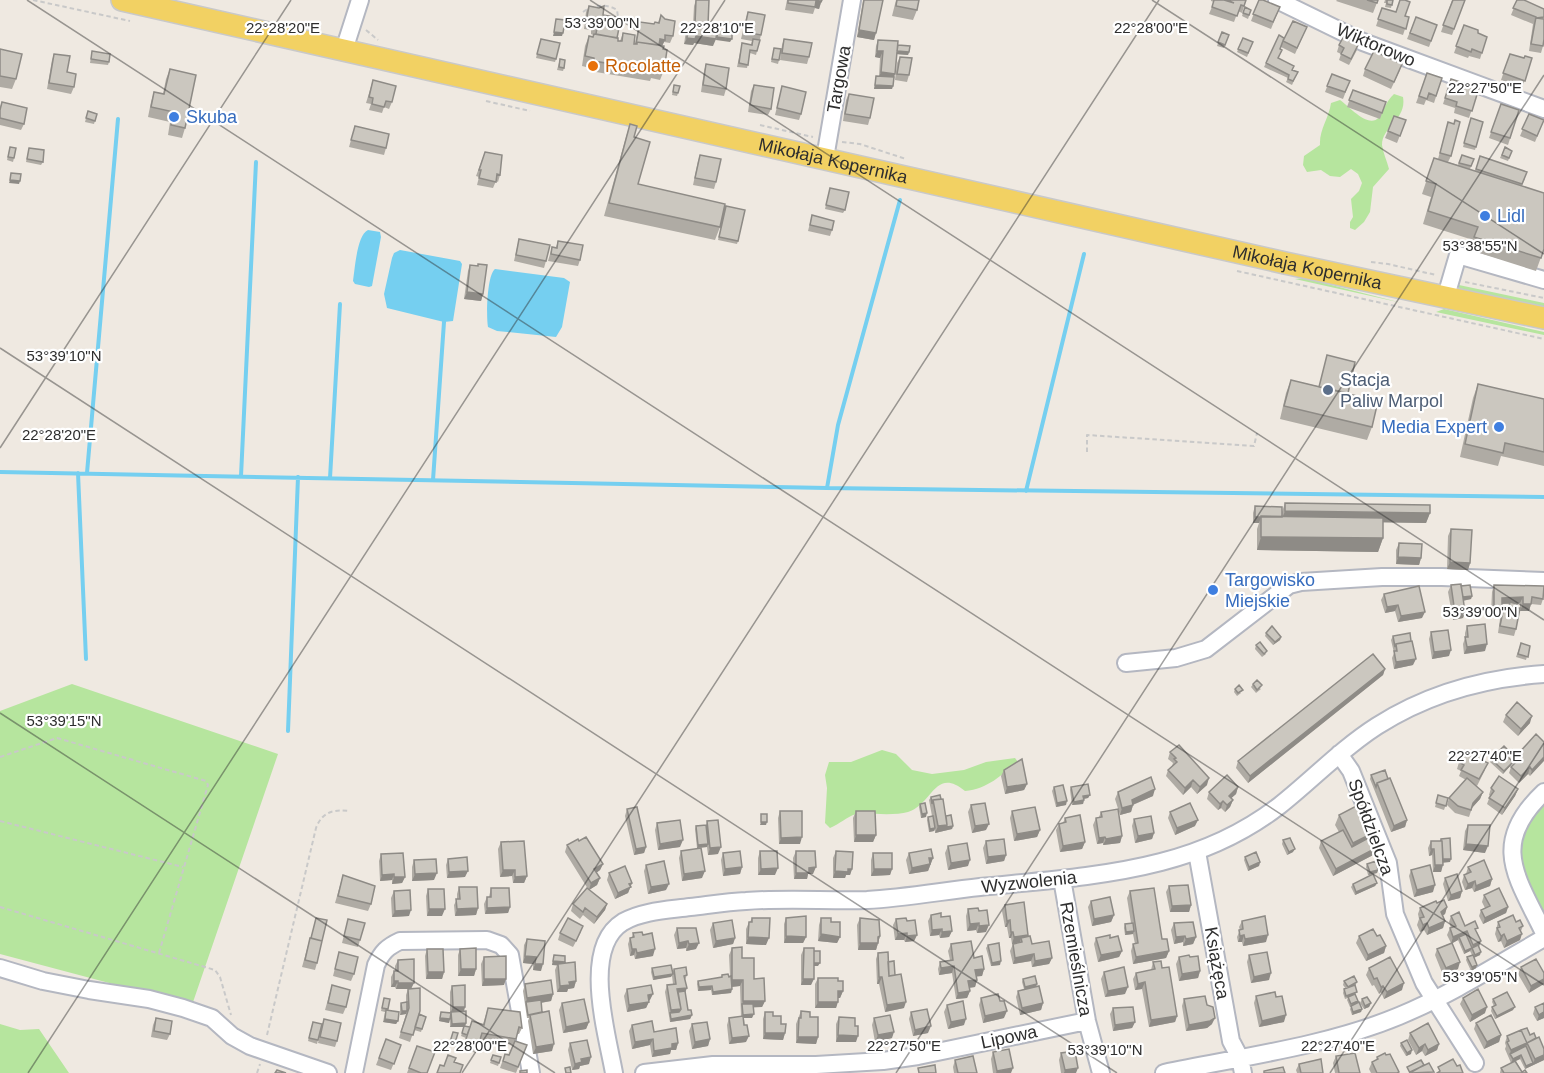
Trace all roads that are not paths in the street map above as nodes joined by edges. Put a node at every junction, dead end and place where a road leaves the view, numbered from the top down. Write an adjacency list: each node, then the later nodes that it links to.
1 (122, 0): 5 (main road, Mikołaja Kopernika)
2 (360, 0): 5 (street)
3 (852, 0): 7 (street, Targowa)
4 (1277, 0): 6 (street, Wiktorowo)
5 (344, 50): 7 (main road, Mikołaja Kopernika)
6 (1544, 109)
7 (825, 158): 9 (main road, Mikołaja Kopernika)
8 (1544, 280): 9 (street)
9 (1446, 296): 10 (main road, Mikołaja Kopernika)
10 (1544, 318)
11 (1544, 581): 12 (street)
12 (1126, 663)
13 (1544, 674): 14 (street, Wyzwolenia)
14 (1339, 754): 16 (street, Wyzwolenia); 22 (street, Spółdzielcza)
15 (1544, 792): 18 (street)
16 (1197, 852): 17 (street, Wyzwolenia); 25 (street, Książęca)
17 (1062, 879): 23 (street, Rzemieślnicza); 30 (street, Wyzwolenia)
18 (1544, 936): 22 (street)
19 (0, 960): 21 (street)
20 (0, 968): 21 (street)
21 (149, 999): 27 (street)
22 (1436, 1001): 24 (street, Spółdzielcza); 25 (street)
23 (1087, 1021): 26 (street, Lipowa); 32 (street, Rzemieślnicza)
24 (1475, 1063)
25 (1241, 1065): 33 (street)
26 (859, 1068): 31 (street, Lipowa)
27 (328, 1073)
28 (354, 1073): 29 (street)
29 (531, 1073)
30 (614, 1073)
31 (644, 1073)
32 (1101, 1073)
33 (1164, 1073)

